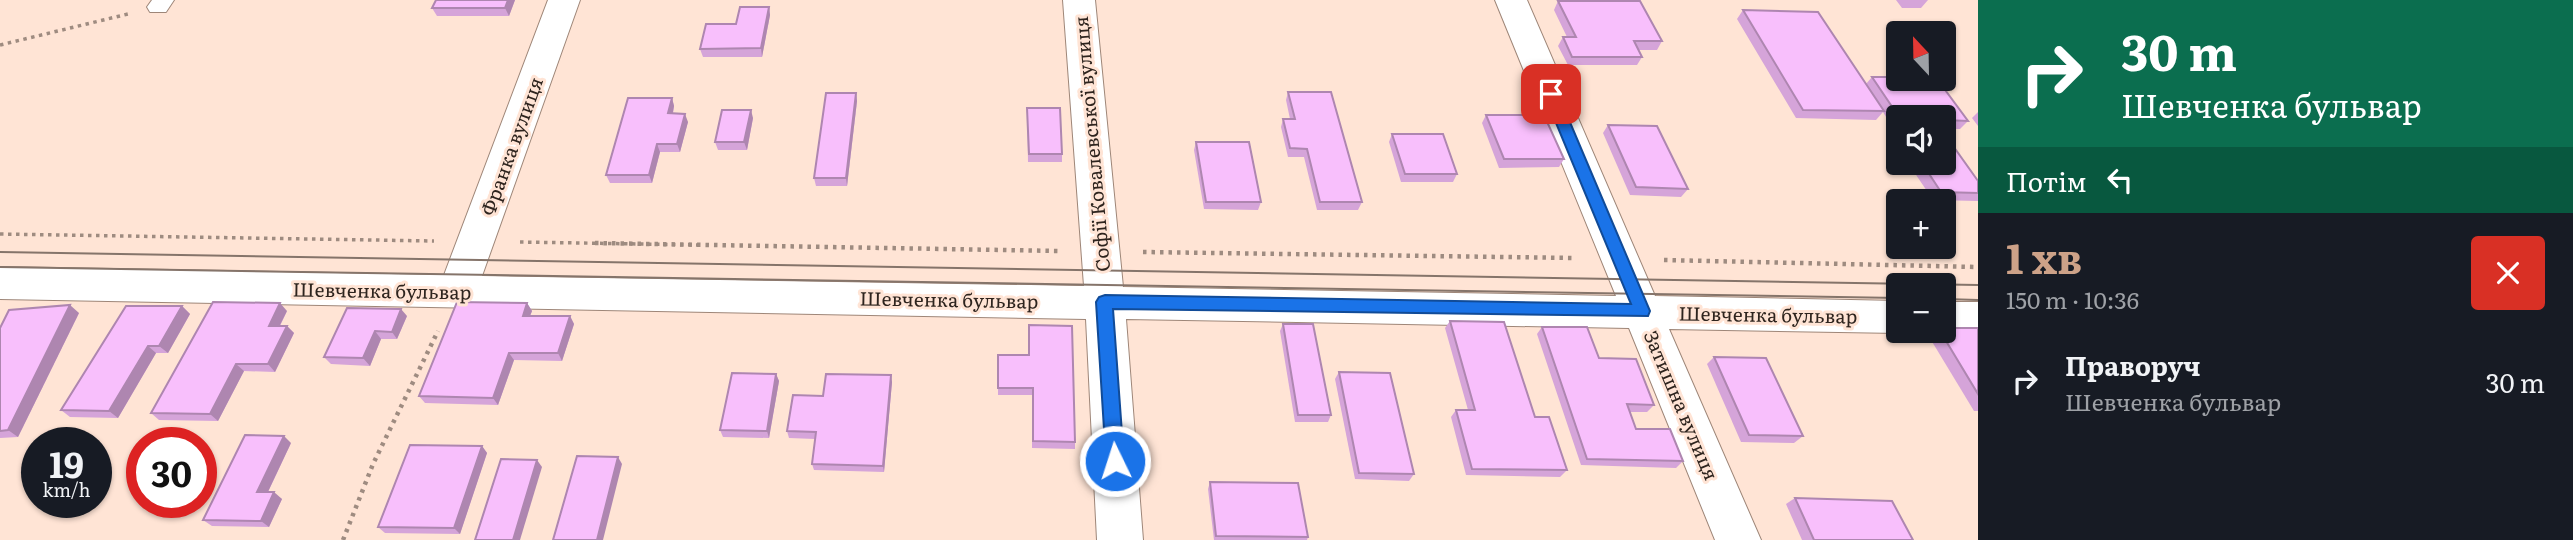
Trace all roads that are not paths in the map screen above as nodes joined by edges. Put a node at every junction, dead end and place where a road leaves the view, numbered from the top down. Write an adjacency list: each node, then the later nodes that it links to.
1 (564, 0): 5 (street, Франка вулиця)
2 (1079, 0): 6 (street, Софії Ковалевської вулиця)
3 (1511, 0): 7 (street, Затишна вулиця)
4 (0, 283): 5 (street, Шевченка бульвар)
5 (457, 291): 6 (street, Шевченка бульвар)
6 (1105, 302): 7 (street, Шевченка бульвар); 11 (street, Софії Ковалевської вулиця)
7 (1642, 311): 8 (street, Шевченка бульвар); 12 (street, Затишна вулиця)
8 (1886, 317)
9 (1956, 318): 10 (street)
10 (1978, 318)
11 (1120, 540)
12 (1738, 540)

